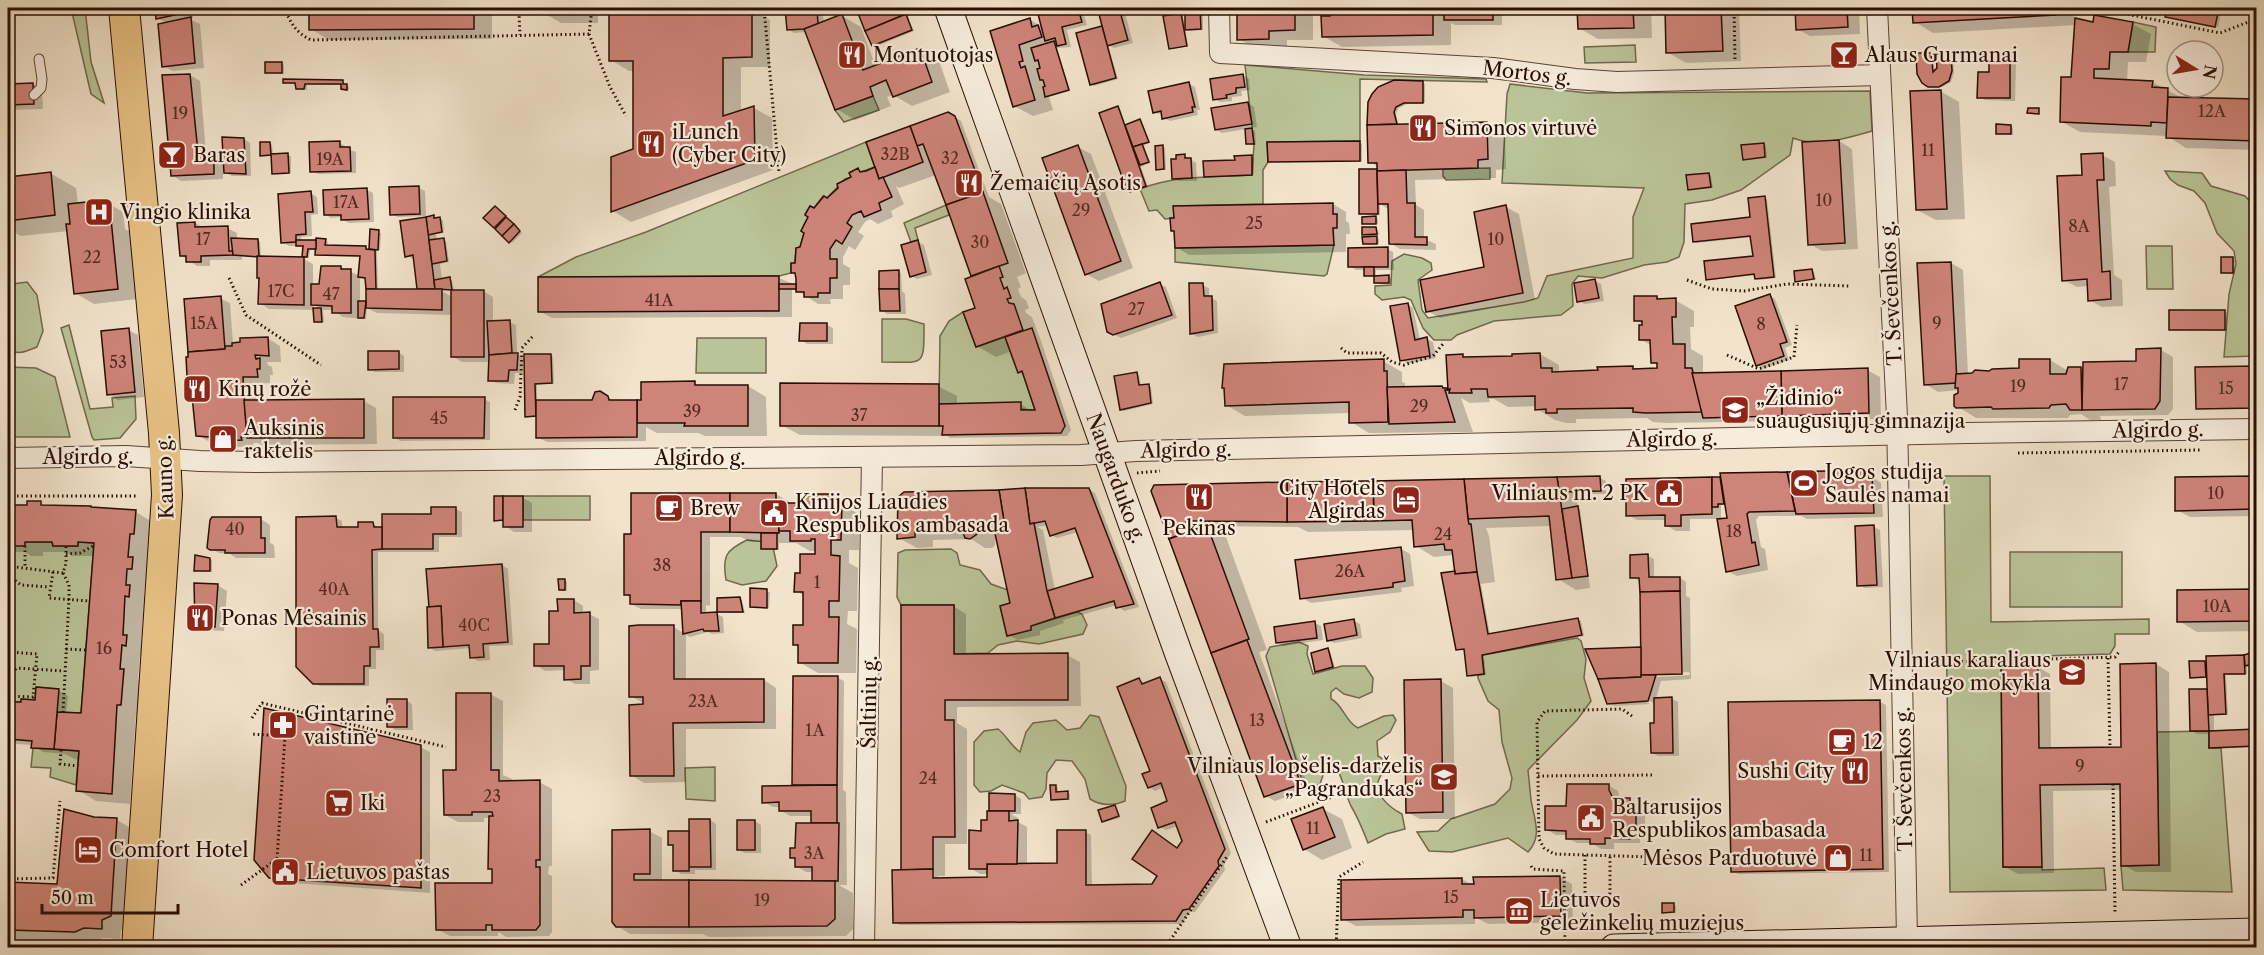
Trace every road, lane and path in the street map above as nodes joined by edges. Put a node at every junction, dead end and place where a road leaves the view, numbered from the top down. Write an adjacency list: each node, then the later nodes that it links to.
1 (124, 8): 35 (main road, Kauno g.)
2 (284, 8): 13 (path)
3 (516, 8): 13 (path)
4 (592, 8): 12 (path)
5 (764, 8): 19 (path)
6 (948, 8): 32 (main road, Naugarduko g.)
7 (1219, 8): 16 (street, Mortos g.)
8 (1734, 8): 16 (path)
9 (1877, 8): 15 (street, T. Ševčenkos g.)
10 (2097, 8): 11 (path)
11 (2256, 19)
12 (589, 34): 13 (path); 18 (path)
13 (520, 36)
14 (39, 59): 17 (lane)
15 (1880, 75): 16 (street, Mortos g.); 31 (street, T. Ševčenkos g.)
16 (1735, 79)
17 (34, 94)
18 (626, 116)
19 (779, 173)
20 (229, 278): 28 (path)
21 (1687, 280): 22 (path)
22 (1851, 286)
23 (1797, 326): 27 (path)
24 (534, 335): 29 (path)
25 (1443, 344): 26 (path)
26 (1341, 348)
27 (1728, 355)
28 (321, 364)
29 (515, 410)
30 (2256, 429): 31 (street, Algirdo g.)
31 (1898, 435): 32 (street, Algirdo g.); 85 (street, T. Ševčenkos g.)
32 (1108, 453): 33 (street, Algirdo g.); 75 (main road, Naugarduko g.)
33 (872, 457): 35 (street, Algirdo g.); 87 (street, Šaltinių g.)
34 (8, 458): 35 (street, Algirdo g.)
35 (166, 458): 86 (main road, Kauno g.)
36 (8, 496): 37 (path)
37 (136, 496)
38 (25, 546): 43 (path)
39 (66, 546): 41 (path)
40 (93, 546): 41 (path)
41 (66, 554): 46 (path)
42 (8, 566): 43 (path)
43 (25, 567): 44 (path)
44 (53, 572): 46 (path); 49 (path)
45 (2252, 572): 47 (path)
46 (63, 573): 50 (path)
47 (2256, 573)
48 (8, 575): 49 (path)
49 (49, 587): 50 (path)
50 (69, 599): 51 (path); 52 (path)
51 (89, 601)
52 (66, 649): 53 (path); 59 (path)
53 (86, 650)
54 (8, 652): 58 (path)
55 (2119, 652): 56 (path)
56 (2108, 658): 57 (path); 67 (path)
57 (1948, 662)
58 (36, 670): 59 (path); 60 (path); 61 (path)
59 (64, 671): 62 (path)
60 (8, 675)
61 (8, 696)
62 (63, 712)
63 (1632, 716): 71 (path)
64 (252, 718): 66 (path)
65 (251, 734): 82 (path)
66 (446, 747)
67 (2110, 747)
68 (61, 750): 69 (path)
69 (78, 766)
70 (1654, 775): 71 (path)
71 (1538, 776): 76 (path)
72 (2113, 784): 83 (path)
73 (1340, 794): 75 (path)
74 (60, 801): 81 (path)
75 (1245, 831): 88 (path); 89 (main road, Naugarduko g.)
76 (1585, 855): 77 (path); 77 (path)
77 (1610, 856): 78 (path)
78 (1651, 857)
79 (1363, 862): 90 (path)
80 (1531, 866): 91 (path)
81 (8, 879)
82 (241, 885)
83 (2115, 905)
84 (2256, 932): 85 (main road)
85 (1907, 939): 92 (main road)
86 (137, 948)
87 (864, 948)
88 (1165, 948)
89 (1288, 948)
90 (1336, 948)
91 (1566, 948)
92 (1614, 948)

